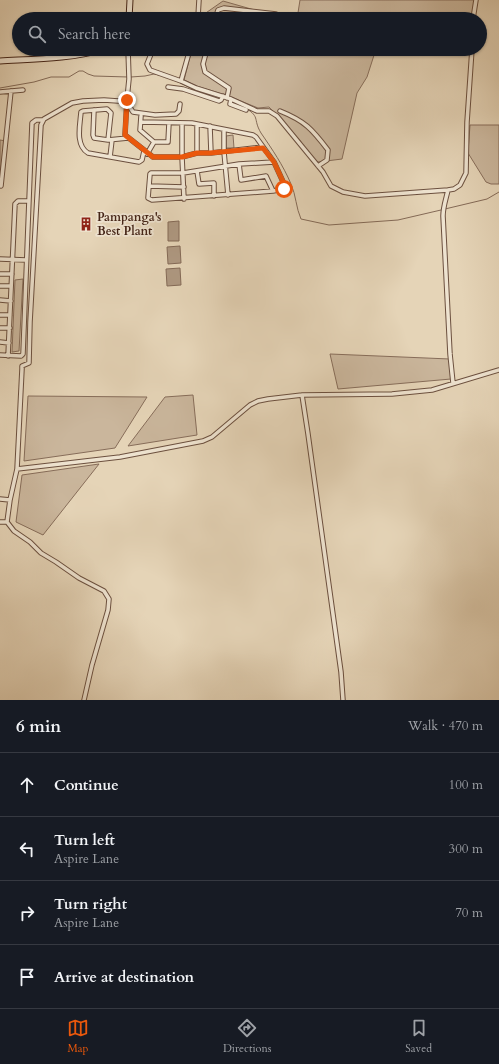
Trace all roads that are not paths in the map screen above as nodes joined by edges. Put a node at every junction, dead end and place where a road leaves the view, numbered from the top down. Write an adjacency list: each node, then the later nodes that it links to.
1 (130, 0): 4 (street)
2 (199, 0): 5 (street)
3 (476, 0): 8 (street)
4 (129, 12)
5 (198, 12)
6 (217, 12): 7 (street)
7 (259, 12)
8 (474, 12)
9 (65, 56): 15 (street)
10 (128, 56): 22 (street)
11 (150, 56): 16 (street)
12 (188, 56): 16 (street)
13 (206, 56): 23 (street)
14 (472, 56): 56 (street)
15 (0, 61)
16 (181, 81): 21 (street)
17 (168, 87): 21 (street)
18 (23, 90): 19 (street)
19 (11, 91): 20 (street); 53 (street)
20 (0, 92)
21 (222, 98): 23 (street)
22 (127, 100): 24 (street); 30 (street); 37 (street)
23 (230, 100): 25 (street)
24 (180, 104)
25 (241, 106): 27 (street); 50 (street)
26 (94, 110): 38 (street); 38 (street); 45 (street)
27 (246, 110)
28 (280, 111): 50 (street)
29 (141, 116): 31 (street)
30 (42, 120): 61 (street); 82 (street)
31 (141, 122): 32 (street); 39 (street)
32 (169, 123): 33 (street); 39 (street)
33 (182, 123): 34 (street); 46 (street)
34 (197, 124): 35 (street); 43 (street)
35 (210, 126): 36 (street); 44 (street)
36 (224, 130): 40 (street); 42 (street)
37 (128, 138): 38 (street); 41 (street)
38 (110, 140): 45 (street)
39 (154, 142): 41 (street)
40 (263, 148): 42 (street); 47 (street)
41 (146, 152): 45 (street); 46 (street)
42 (224, 152): 44 (street); 49 (street)
43 (197, 153): 44 (street); 46 (street)
44 (210, 153)
45 (110, 157)
46 (182, 157): 52 (street)
47 (274, 162): 48 (street); 57 (street)
48 (239, 164): 49 (street); 57 (street)
49 (226, 166): 51 (street); 58 (street)
50 (318, 166): 56 (street)
51 (197, 171): 52 (street); 59 (street)
52 (182, 173): 54 (street); 55 (street)
53 (1, 186)
54 (149, 186): 55 (street); 60 (street)
55 (184, 187): 60 (street)
56 (448, 190): 80 (street)
57 (273, 191): 58 (street)
58 (228, 195): 59 (street)
59 (214, 196): 60 (street)
60 (184, 199)
61 (29, 201): 63 (street); 64 (street)
62 (0, 259): 63 (street)
63 (13, 260): 64 (street); 66 (street)
64 (26, 260): 78 (street)
65 (0, 274): 66 (street)
66 (12, 274): 68 (street)
67 (0, 286): 68 (street)
68 (11, 286): 70 (street)
69 (0, 300): 70 (street)
70 (11, 301): 72 (street)
71 (0, 315): 72 (street)
72 (10, 315): 74 (street)
73 (0, 328): 74 (street)
74 (10, 328): 76 (street)
75 (0, 342): 76 (street)
76 (9, 343): 78 (street)
77 (0, 356): 78 (street)
78 (8, 356)
79 (499, 370): 80 (street)
80 (453, 383): 81 (street)
81 (302, 395): 82 (street); 88 (street)
82 (17, 469): 84 (street)
83 (0, 499): 84 (street)
84 (10, 500): 86 (street)
85 (0, 522): 86 (street)
86 (7, 522): 87 (street)
87 (84, 700)
88 (343, 700)

